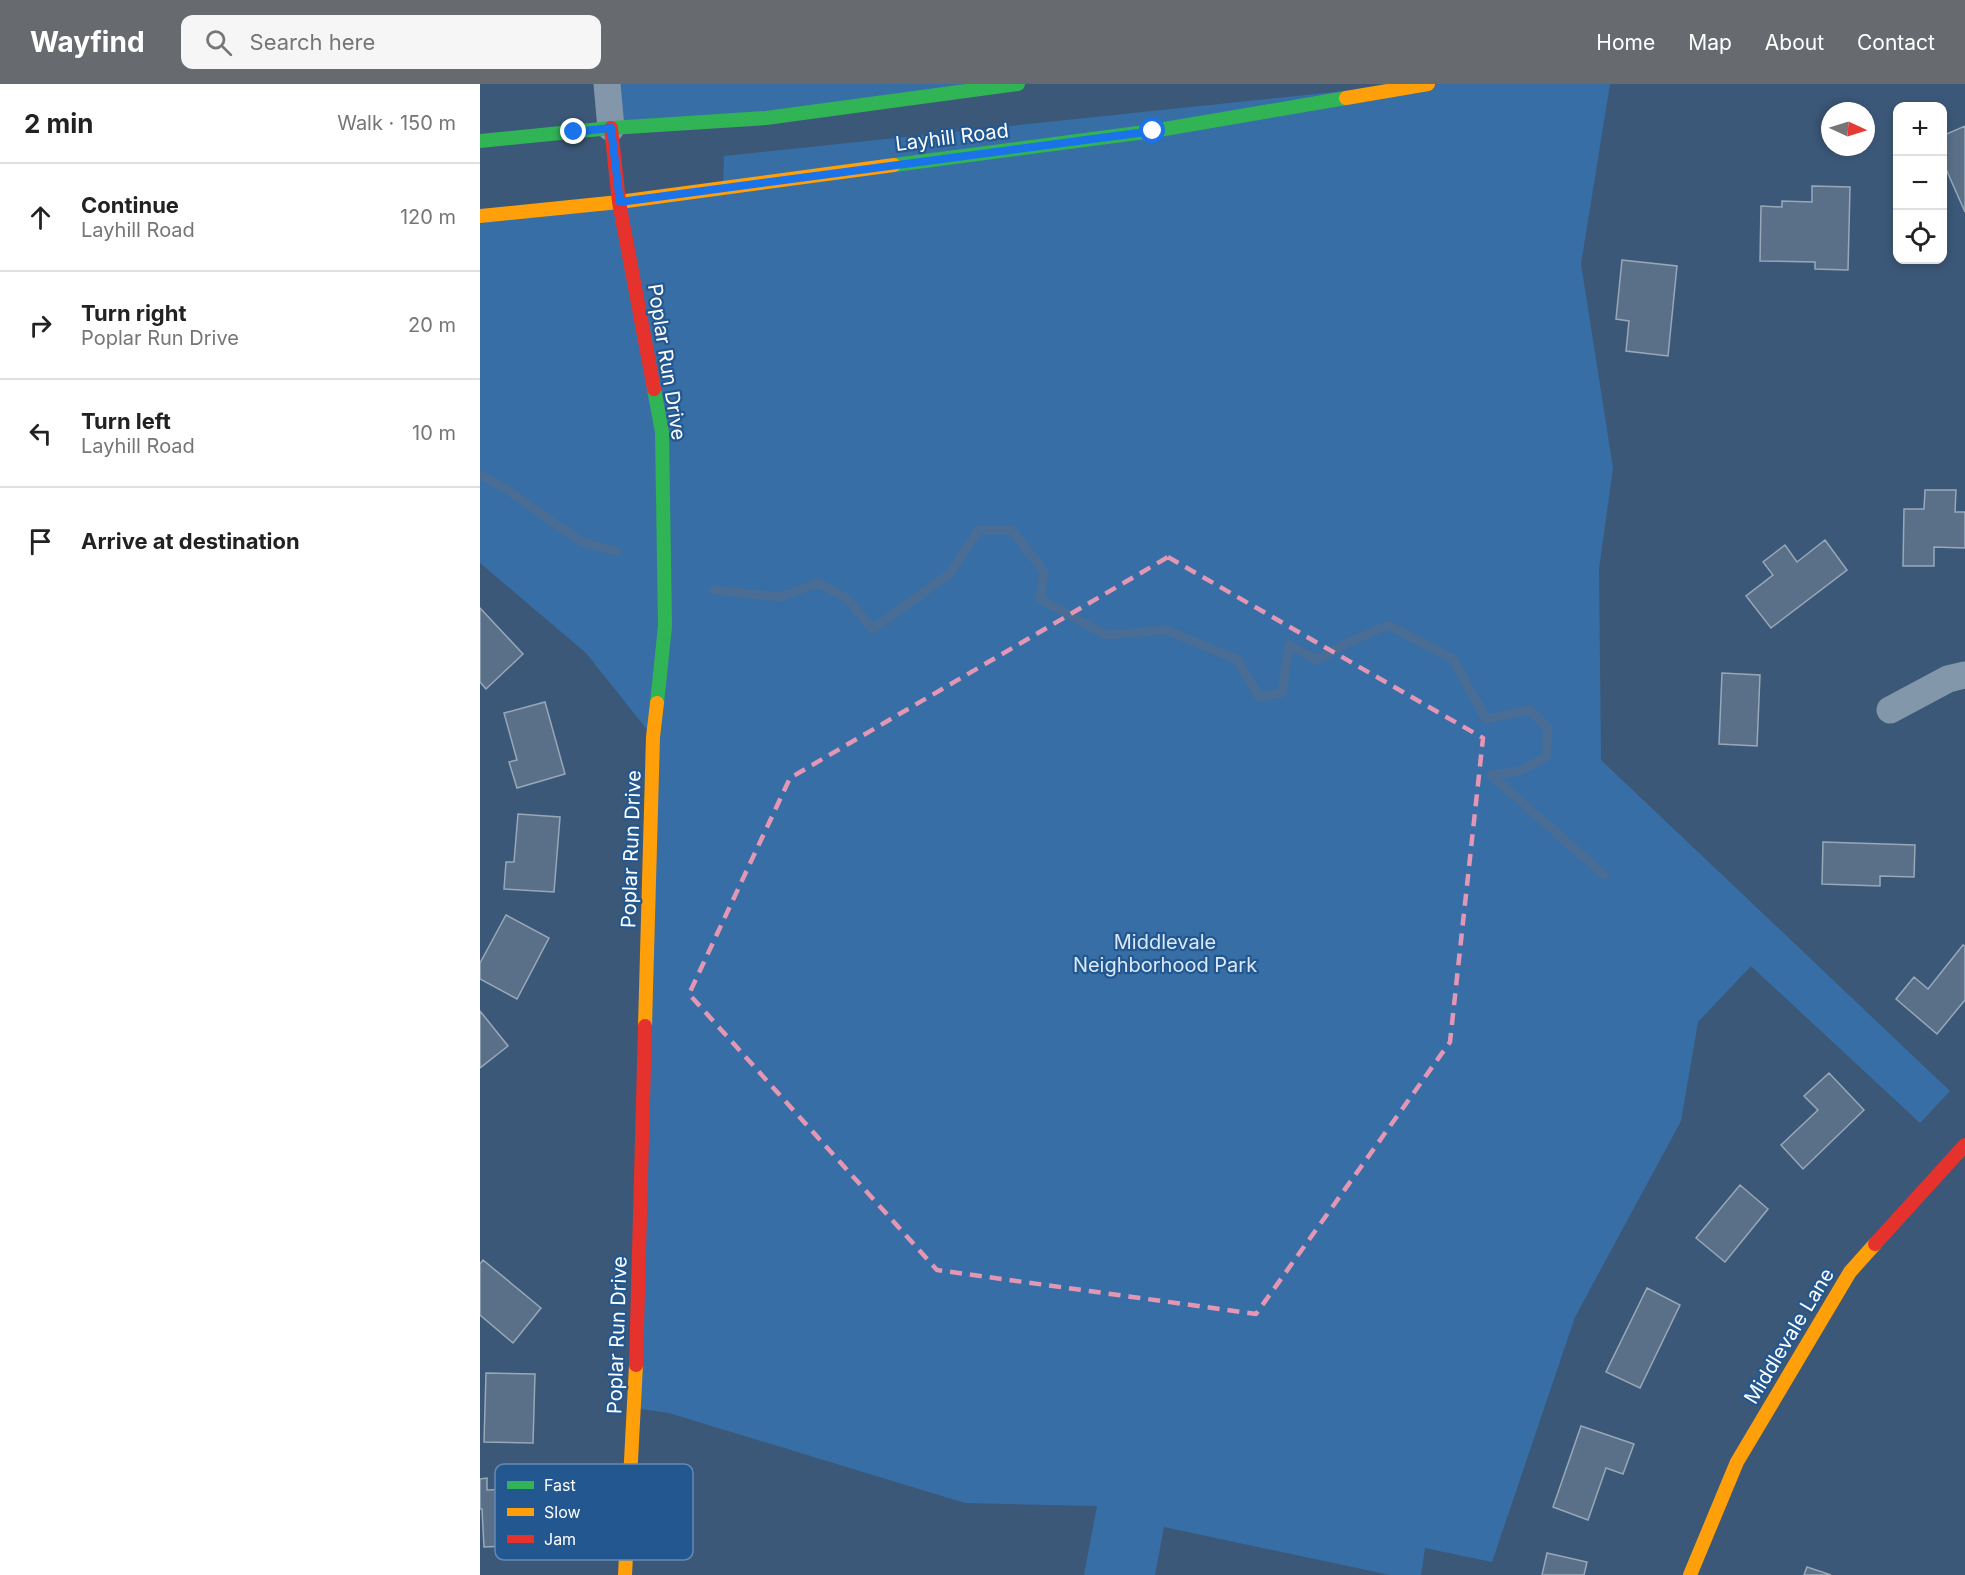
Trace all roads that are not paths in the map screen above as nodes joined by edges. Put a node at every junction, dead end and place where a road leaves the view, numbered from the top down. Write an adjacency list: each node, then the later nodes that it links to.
1 (607, 84): 4 (street)
2 (1018, 84): 4 (street)
3 (1428, 84): 6 (street, Layhill Road)
4 (611, 128): 5 (street); 6 (street, Poplar Run Drive)
5 (480, 141)
6 (620, 202): 7 (street, Layhill Road); 11 (street, Poplar Run Drive)
7 (480, 216)
8 (1965, 675): 9 (street)
9 (1890, 710)
10 (1965, 1145): 14 (street, Middlevale Lane)
11 (632, 1464)
12 (627, 1560): 13 (street, Poplar Run Drive)
13 (626, 1575)
14 (1690, 1575)

